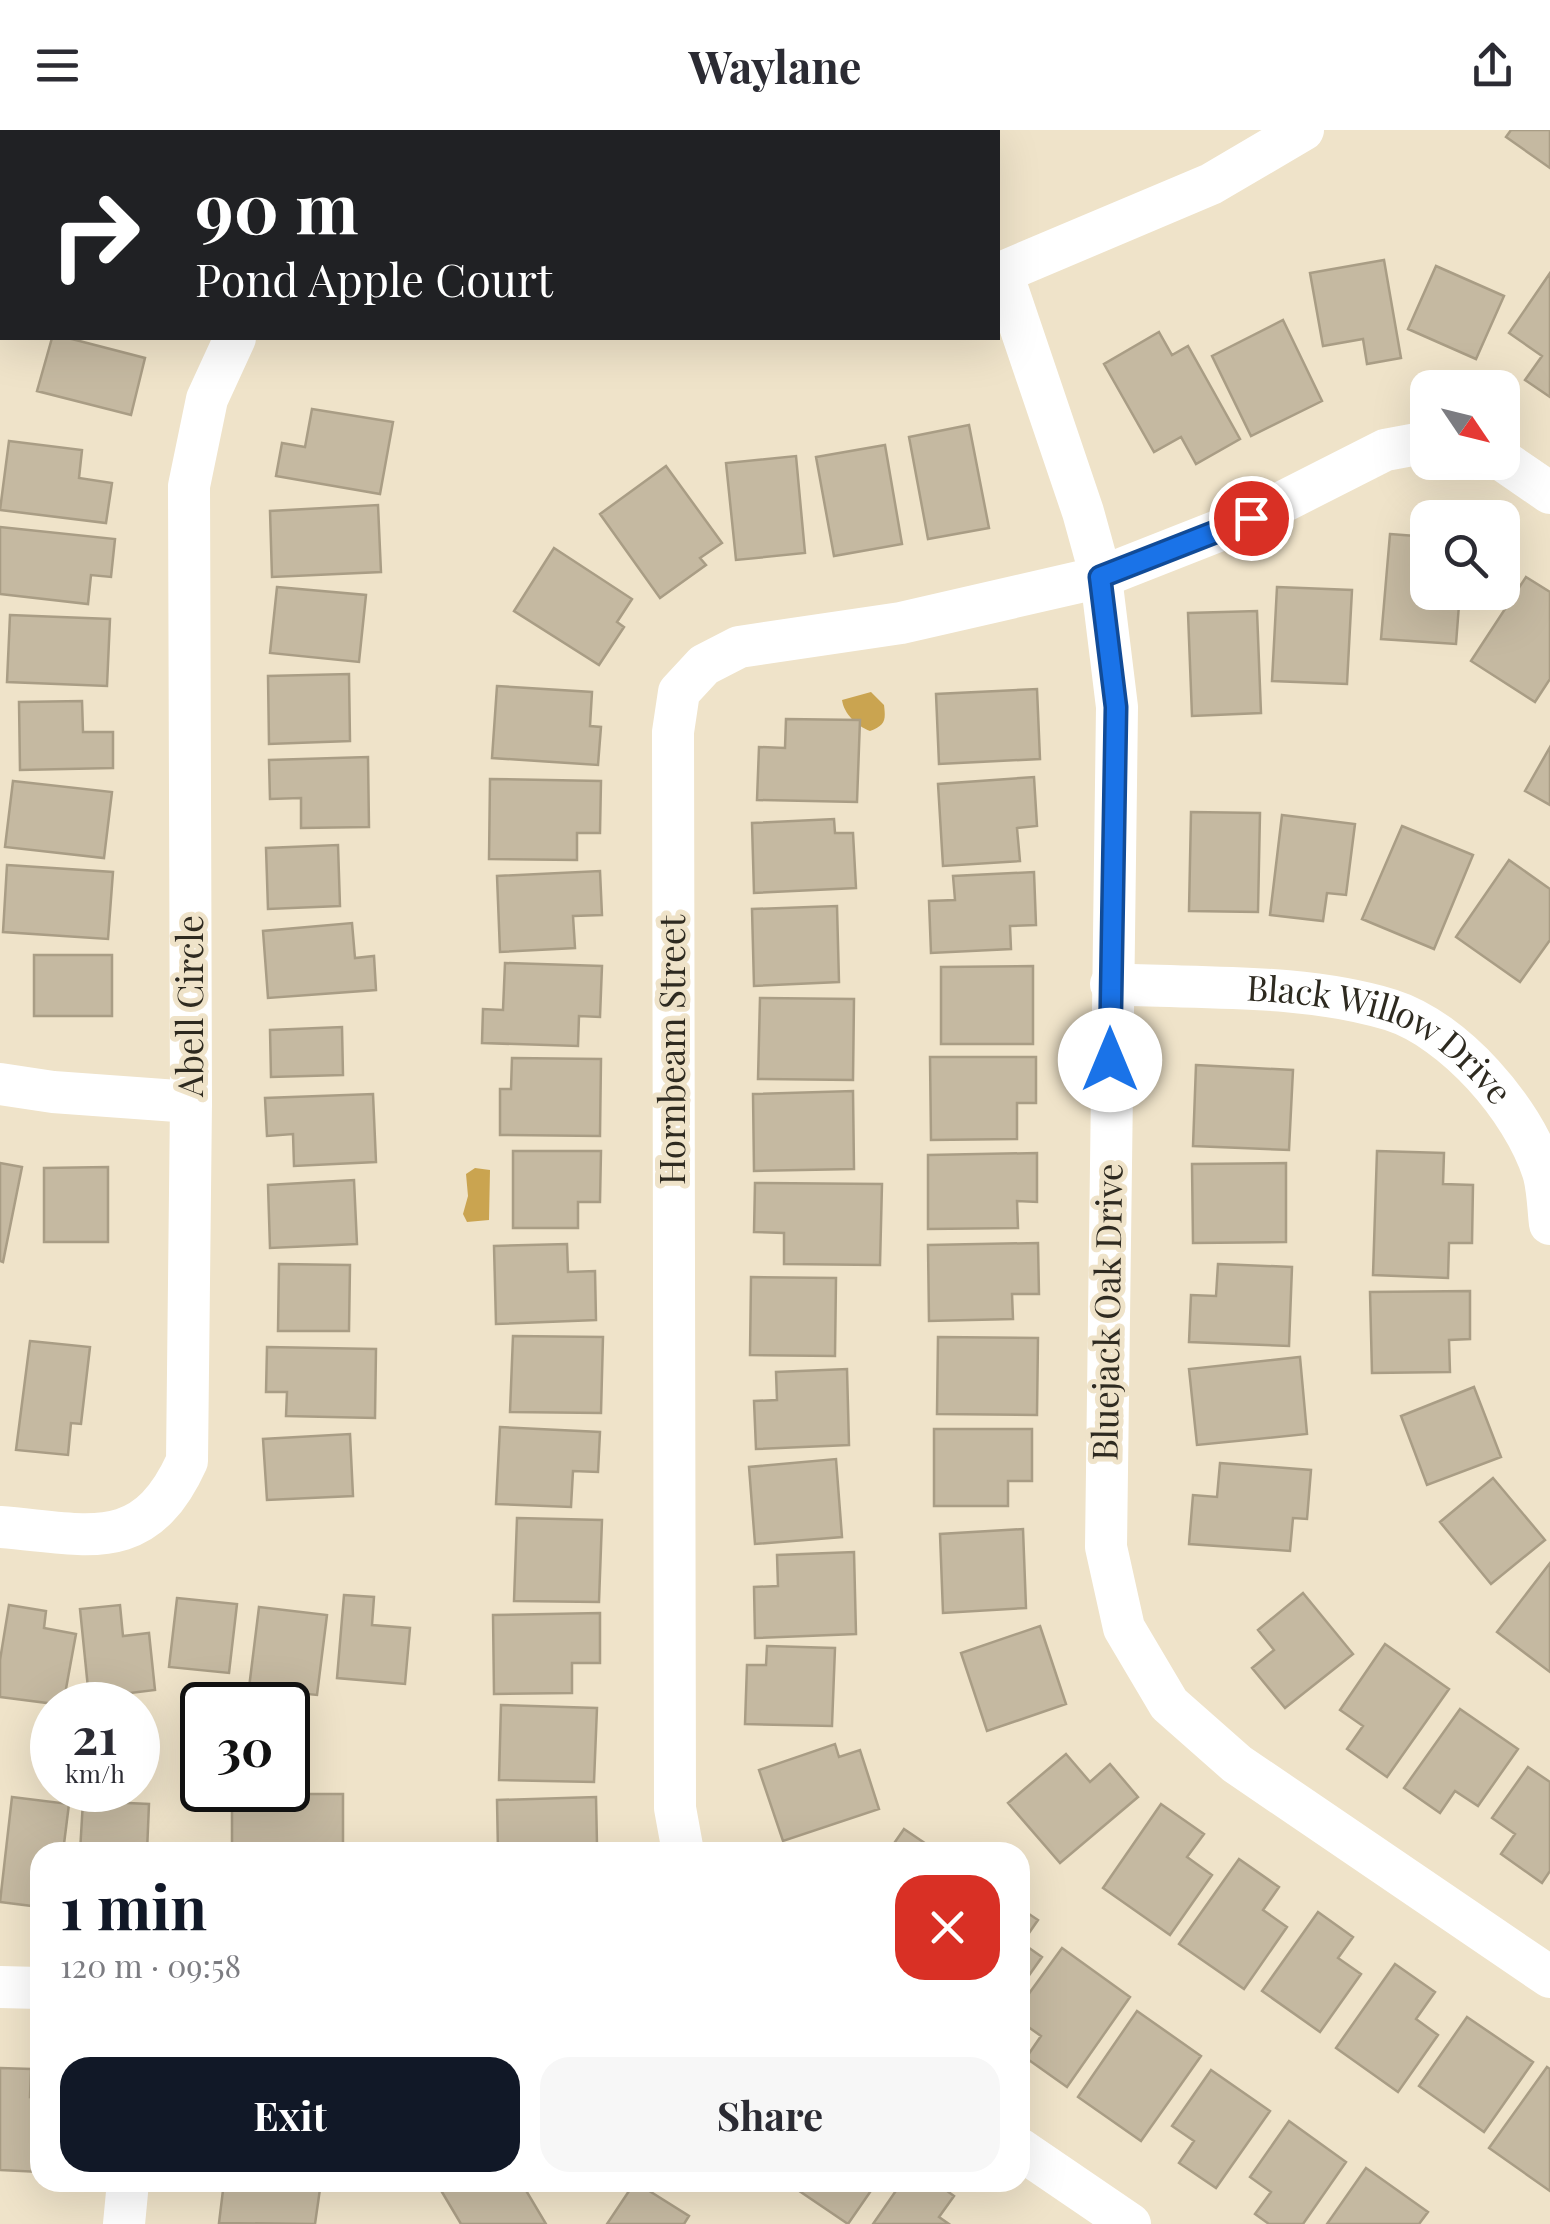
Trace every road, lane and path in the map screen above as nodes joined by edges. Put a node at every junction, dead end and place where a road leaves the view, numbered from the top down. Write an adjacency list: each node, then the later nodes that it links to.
1 (1303, 130): 2 (street)
2 (1000, 274): 7 (street, Bluejack Oak Drive)
3 (234, 340): 10 (street, Abell Circle)
4 (1410, 445): 7 (street)
5 (1520, 473): 6 (street)
6 (1550, 494)
7 (1100, 577): 8 (street, Bluejack Oak Drive); 13 (street, Hornbeam Street)
8 (1111, 984): 11 (street, Black Willow Drive); 14 (street, Bluejack Oak Drive)
9 (0, 1084): 10 (street)
10 (191, 1102): 12 (street, Abell Circle)
11 (1550, 1224)
12 (0, 1527)
13 (681, 1842)
14 (1550, 1978)
15 (0, 1986): 16 (street)
16 (30, 1988)
17 (1030, 2156): 20 (street)
18 (127, 2192): 19 (street)
19 (124, 2224)
20 (1130, 2224)

